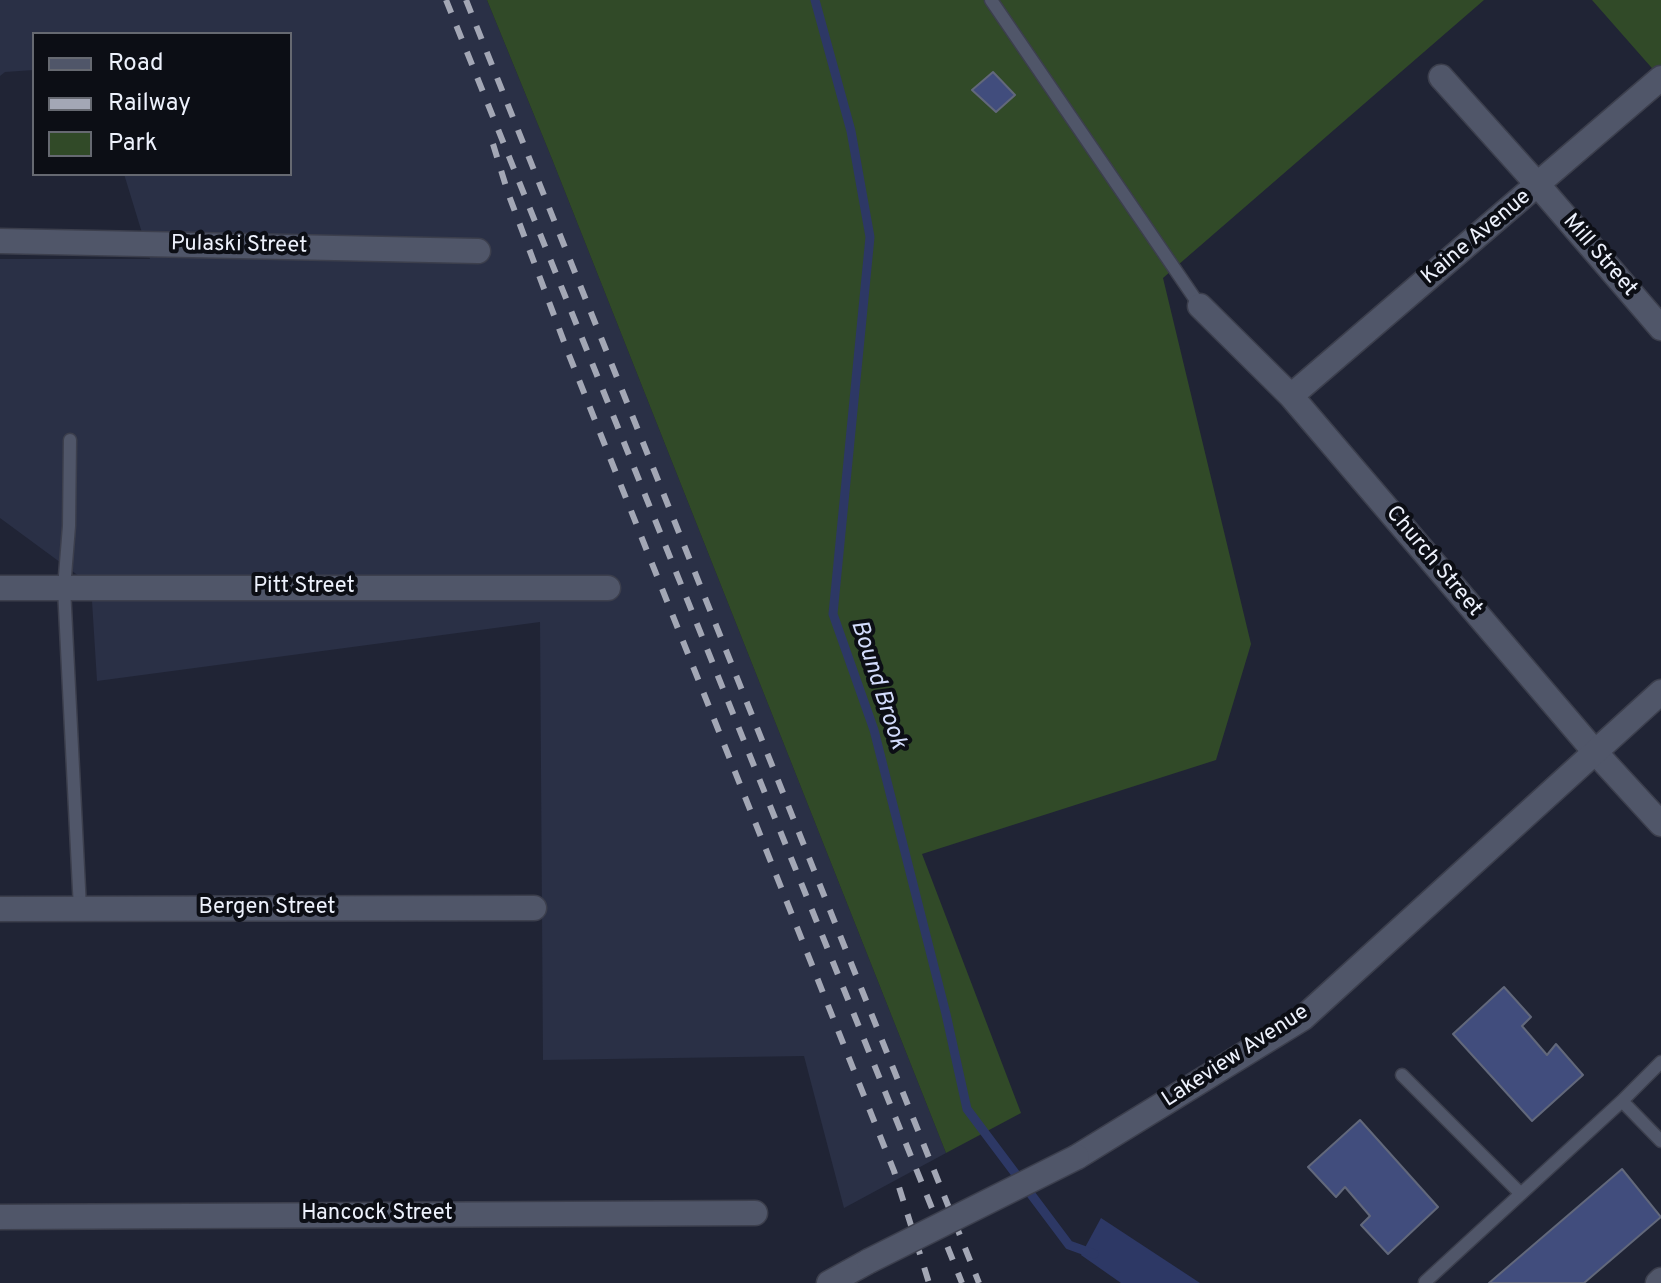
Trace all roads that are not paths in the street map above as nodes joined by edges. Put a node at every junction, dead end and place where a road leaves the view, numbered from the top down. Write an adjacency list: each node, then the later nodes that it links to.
1 (991, 0): 7 (lane)
2 (1441, 77): 4 (street, Mill Street)
3 (1661, 78): 4 (street, Kaine Avenue)
4 (1538, 185): 8 (street, Mill Street); 9 (street, Kaine Avenue)
5 (0, 241): 6 (street, Pulaski Street)
6 (478, 251)
7 (1200, 306): 9 (street, Church Street)
8 (1661, 328)
9 (1291, 396): 15 (street, Church Street)
10 (70, 440): 12 (lane)
11 (0, 588): 12 (street, Pitt Street)
12 (64, 588): 13 (street, Pitt Street); 19 (lane)
13 (608, 588)
14 (1661, 692): 15 (street, Lakeview Avenue)
15 (1595, 752): 16 (street, Church Street); 28 (street, Lakeview Avenue, bridge)
16 (1661, 824)
17 (534, 908): 19 (street, Bergen Street)
18 (0, 909): 19 (street, Bergen Street)
19 (80, 909)
20 (1661, 1062): 22 (lane)
21 (1402, 1075): 24 (lane)
22 (1622, 1101): 23 (lane); 24 (lane)
23 (1661, 1141)
24 (1521, 1194): 27 (lane)
25 (755, 1213): 26 (street, Hancock Street)
26 (0, 1217)
27 (1425, 1282)
28 (829, 1283)

